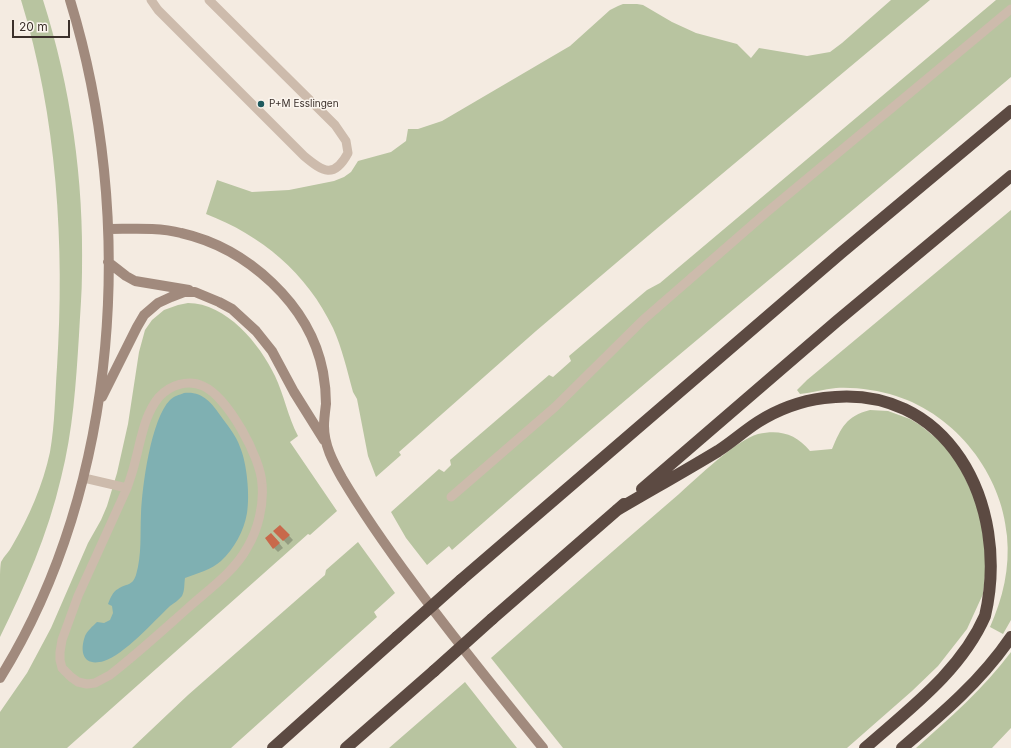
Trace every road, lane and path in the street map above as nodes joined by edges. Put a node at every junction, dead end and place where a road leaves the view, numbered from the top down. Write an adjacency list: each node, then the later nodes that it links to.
1 (70, 0): 7 (main road)
2 (151, 0): 3 (lane)
3 (209, 0)
4 (1011, 9): 14 (lane)
5 (1011, 111): 18 (highway, bridge)
6 (1011, 176): 15 (highway)
7 (108, 229): 8 (main road); 11 (main road)
8 (108, 262): 9 (main road); 10 (main road)
9 (195, 292): 10 (main road); 11 (main road)
10 (99, 403): 12 (main road)
11 (326, 443): 20 (main road)
12 (84, 478): 13 (lane); 17 (main road)
13 (127, 488): 13 (lane)
14 (451, 497)
15 (618, 510): 19 (highway, bridge); 21 (highway)
16 (1011, 637): 22 (highway)
17 (0, 678)
18 (273, 748)
19 (346, 748)
20 (543, 748)
21 (865, 748)
22 (902, 748)

